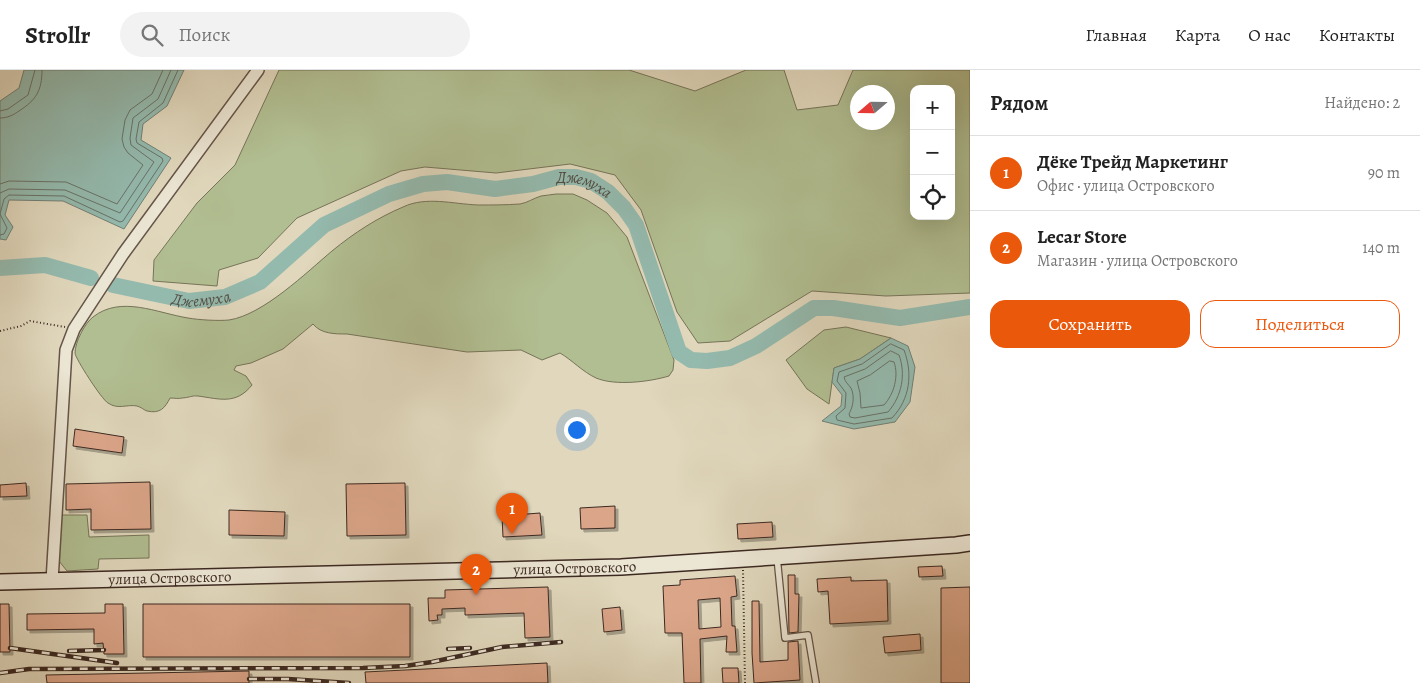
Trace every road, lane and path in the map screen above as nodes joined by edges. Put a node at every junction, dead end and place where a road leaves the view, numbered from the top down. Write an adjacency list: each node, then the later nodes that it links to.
1 (258, 70): 7 (street)
2 (67, 328): 3 (path)
3 (0, 331)
4 (970, 543): 5 (street, улица Островского)
5 (776, 557): 6 (street, улица Островского); 10 (lane)
6 (743, 559): 7 (street, улица Островского); 9 (path)
7 (52, 581): 8 (street, улица Островского)
8 (0, 582)
9 (745, 683)
10 (816, 683)

